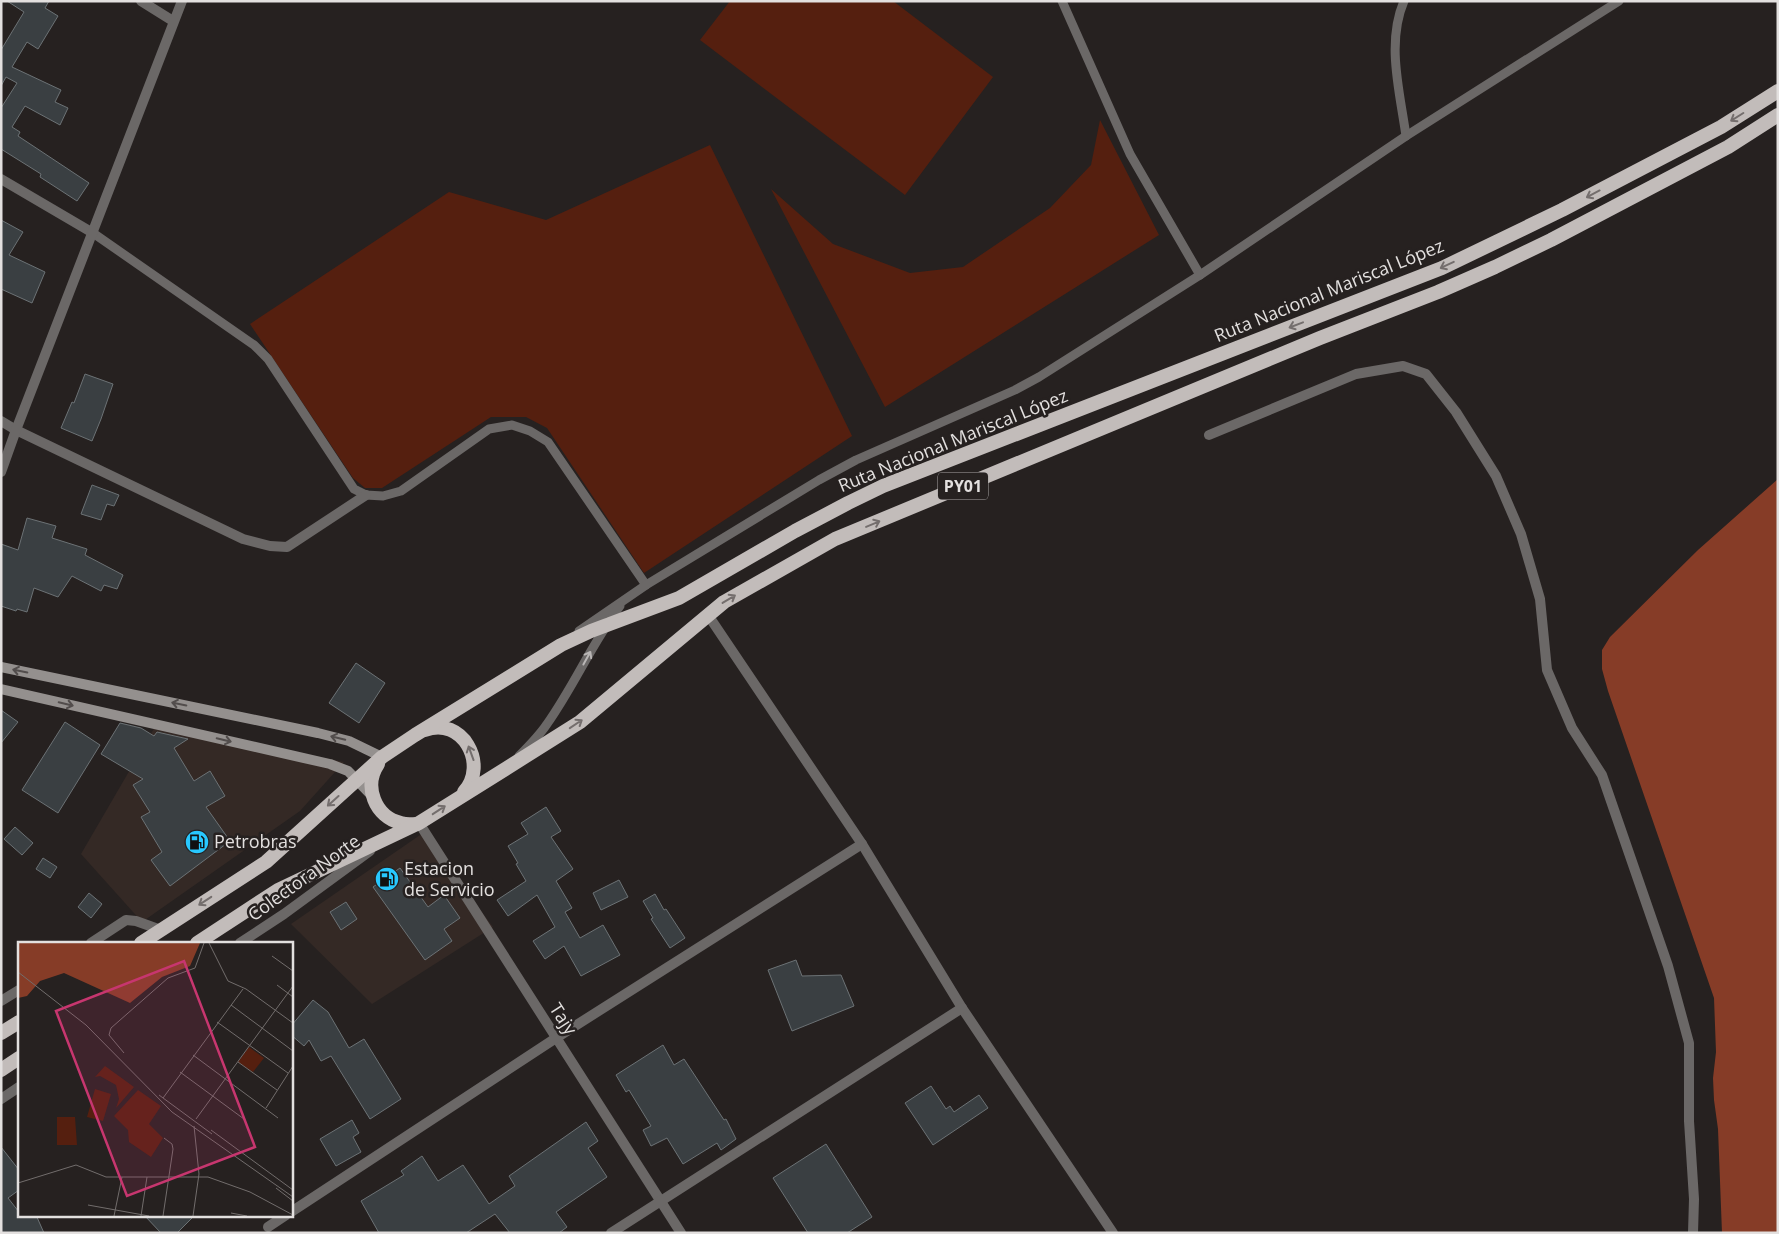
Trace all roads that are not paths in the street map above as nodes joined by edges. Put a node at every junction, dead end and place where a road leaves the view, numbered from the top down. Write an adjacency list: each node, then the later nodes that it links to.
1 (141, 1): 6 (street)
2 (182, 1): 6 (street)
3 (1062, 1): 12 (lane)
4 (1404, 1): 9 (lane)
5 (1619, 1): 9 (lane)
6 (173, 22): 11 (street)
7 (1778, 91): 21 (highway, Ruta Nacional Mariscal López / PY01, one-way to 21)
8 (1778, 115): 20 (highway, PY01, one-way to 8)
9 (1406, 136): 12 (lane)
10 (1, 179): 11 (street)
11 (93, 233): 14 (street); 17 (lane)
12 (1200, 274): 18 (lane)
13 (1, 421): 14 (street)
14 (16, 430): 16 (street); 17 (street)
15 (1209, 435): 56 (street)
16 (1, 472)
17 (366, 495): 18 (lane)
18 (646, 586): 19 (lane)
19 (625, 599): 21 (lane); 22 (lane)
20 (708, 615): 27 (highway, PY01, one-way to 20); 33 (street)
21 (604, 627): 22 (highway, Ruta Nacional Mariscal López / PY01); 27 (lane, one-way to 21)
22 (561, 645): 25 (highway, Ruta Nacional Mariscal López / PY01)
23 (1, 667): 26 (main road, one-way to 23)
24 (1, 689): 28 (main road, one-way to 28)
25 (414, 735): 26 (highway, Ruta Nacional Mariscal López / PY01); 30 (highway, one-way to 25)
26 (382, 757): 28 (highway, Ruta Nacional Mariscal López / PY01); 29 (highway)
27 (507, 768): 30 (highway, PY01)
28 (357, 780): 29 (main road); 34 (highway, Ruta Nacional Mariscal López / PY01, one-way to 34)
29 (373, 797): 31 (highway)
30 (460, 797): 31 (highway, PY01, one-way to 30)
31 (419, 824): 32 (highway, PY01); 44 (street, Tajy)
32 (385, 840): 37 (highway, PY01); 38 (street, Colectora Norte)
33 (862, 844): 41 (street); 44 (street)
34 (160, 930): 35 (street); 36 (highway, Ruta Nacional Mariscal López / PY01)
35 (93, 942)
36 (142, 942)
37 (199, 942)
38 (242, 942)
39 (18, 991): 40 (street)
40 (1, 1001)
41 (962, 1008): 49 (street); 55 (street)
42 (18, 1023): 43 (highway)
43 (1, 1033)
44 (556, 1038): 49 (street, Tajy); 50 (street)
45 (18, 1059): 46 (highway)
46 (1, 1070)
47 (18, 1088): 48 (street)
48 (1, 1099)
49 (659, 1201): 53 (street); 54 (street, Tajy)
50 (292, 1211)
51 (284, 1216): 52 (street)
52 (268, 1227)
53 (611, 1233)
54 (680, 1233)
55 (1113, 1233)
56 (1693, 1233)

